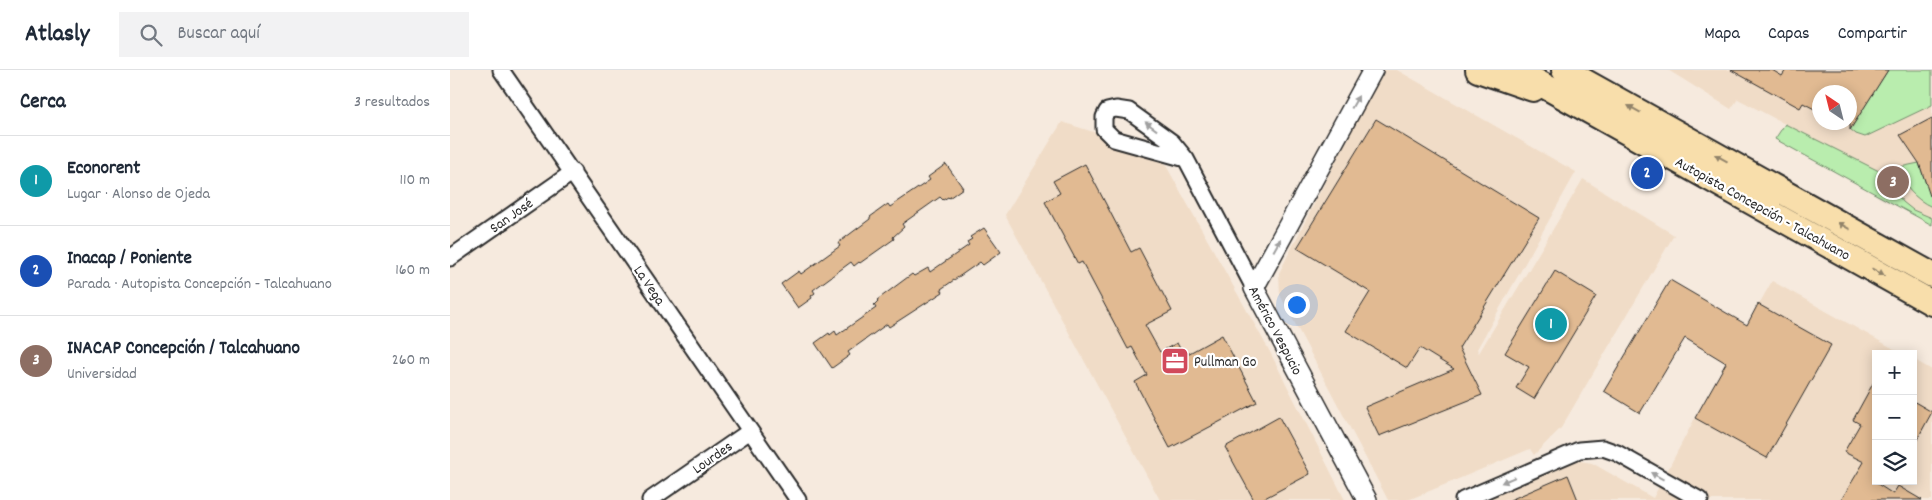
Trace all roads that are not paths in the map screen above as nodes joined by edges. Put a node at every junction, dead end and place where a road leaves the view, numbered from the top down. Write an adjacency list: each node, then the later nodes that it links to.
1 (502, 70): 8 (street, La Vega)
2 (1373, 70): 11 (street, one-way to 2)
3 (1478, 70): 6 (main road)
4 (1516, 70): 6 (main road, Autopista Concepción - Talcahuano)
5 (1564, 70): 10 (main road, Autopista Concepción - Talcahuano, one-way to 5)
6 (1572, 101): 12 (main road, Autopista Concepción - Talcahuano, one-way to 12)
7 (1186, 159): 7 (street, Américo Vespucio, one-way to 7); 11 (street, Américo Vespucio)
8 (573, 172): 9 (street, San José); 13 (street, La Vega)
9 (450, 258)
10 (1932, 275)
11 (1254, 288): 16 (street, Américo Vespucio)
12 (1932, 303)
13 (750, 431): 14 (street, Lourdes); 15 (street, La Vega)
14 (650, 500)
15 (798, 500)
16 (1367, 500)
17 (1463, 500): 18 (street, one-way to 17)
18 (1700, 500)

